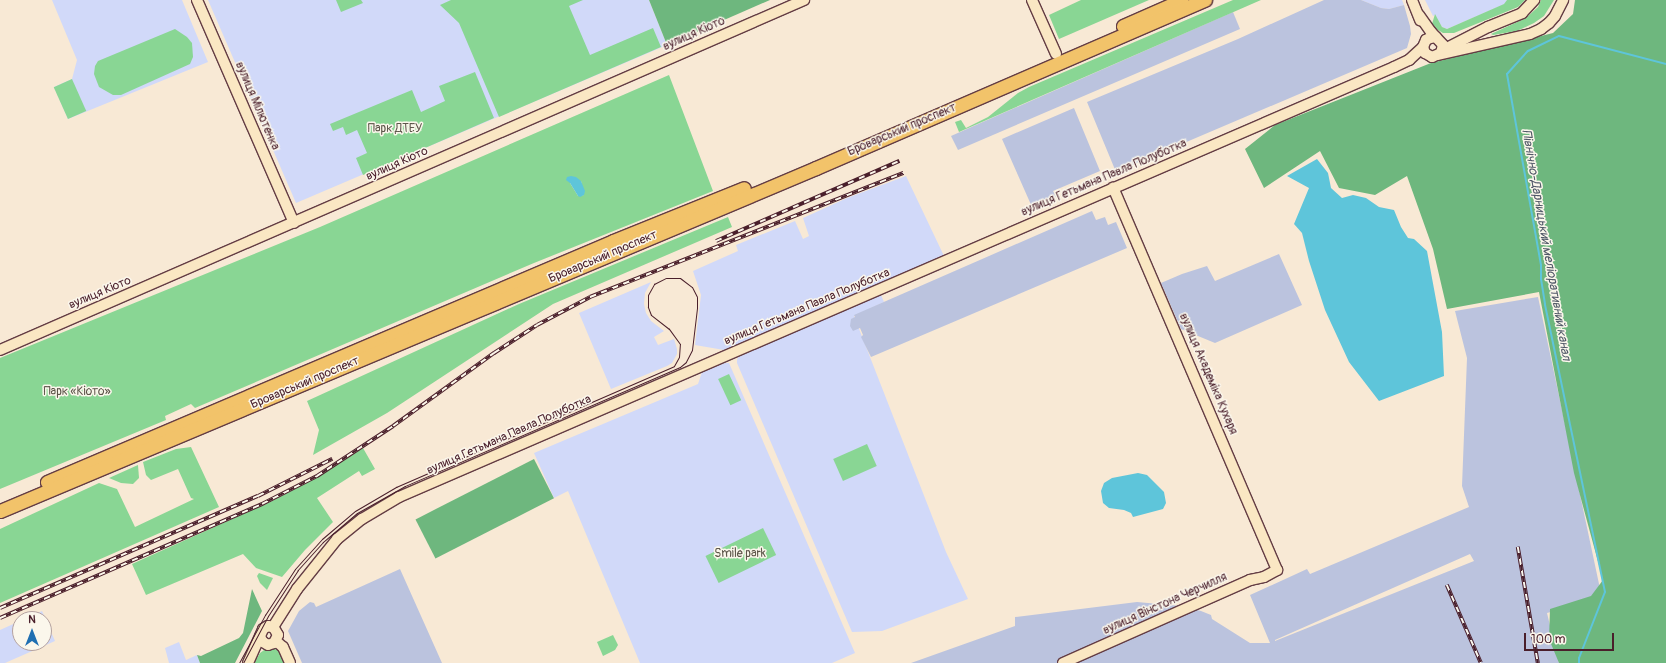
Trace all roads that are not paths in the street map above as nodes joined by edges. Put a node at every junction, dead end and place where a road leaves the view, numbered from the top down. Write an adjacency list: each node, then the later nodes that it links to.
1 (197, 0): 17 (street, вулиця Мілютенка)
2 (804, 0): 17 (street, вулиця Кіото)
3 (1032, 0): 13 (street)
4 (1182, 0): 13 (highway, Броварський проспект)
5 (1205, 0): 20 (highway, Броварський проспект)
6 (1412, 0): 9 (street)
7 (1534, 0): 10 (street)
8 (1563, 0): 14 (street, вулиця Гетьмана Павла Полуботка)
9 (1419, 15): 11 (street); 12 (street)
10 (1488, 27): 11 (street); 14 (street)
11 (1437, 38): 12 (street); 14 (street)
12 (1424, 45): 14 (street); 15 (street, вулиця Гетьмана Павла Полуботка)
13 (1056, 54): 19 (highway, Броварський проспект)
14 (1437, 54): 15 (street, вулиця Гетьмана Павла Полуботка)
15 (1394, 67): 16 (street, вулиця Гетьмана Павла Полуботка)
16 (1113, 188): 21 (street, вулиця Академіка Кухаря); 22 (street, вулиця Гетьмана Павла Полуботка)
17 (294, 223): 18 (street, вулиця Кіото)
18 (0, 350)
19 (0, 502)
20 (0, 511)
21 (1277, 570): 27 (street, вулиця Вінстона Черчилля)
22 (273, 627): 23 (street); 24 (street)
23 (260, 637): 24 (street); 25 (street)
24 (276, 641): 26 (street)
25 (248, 663)
26 (290, 663)
27 (1063, 663)

